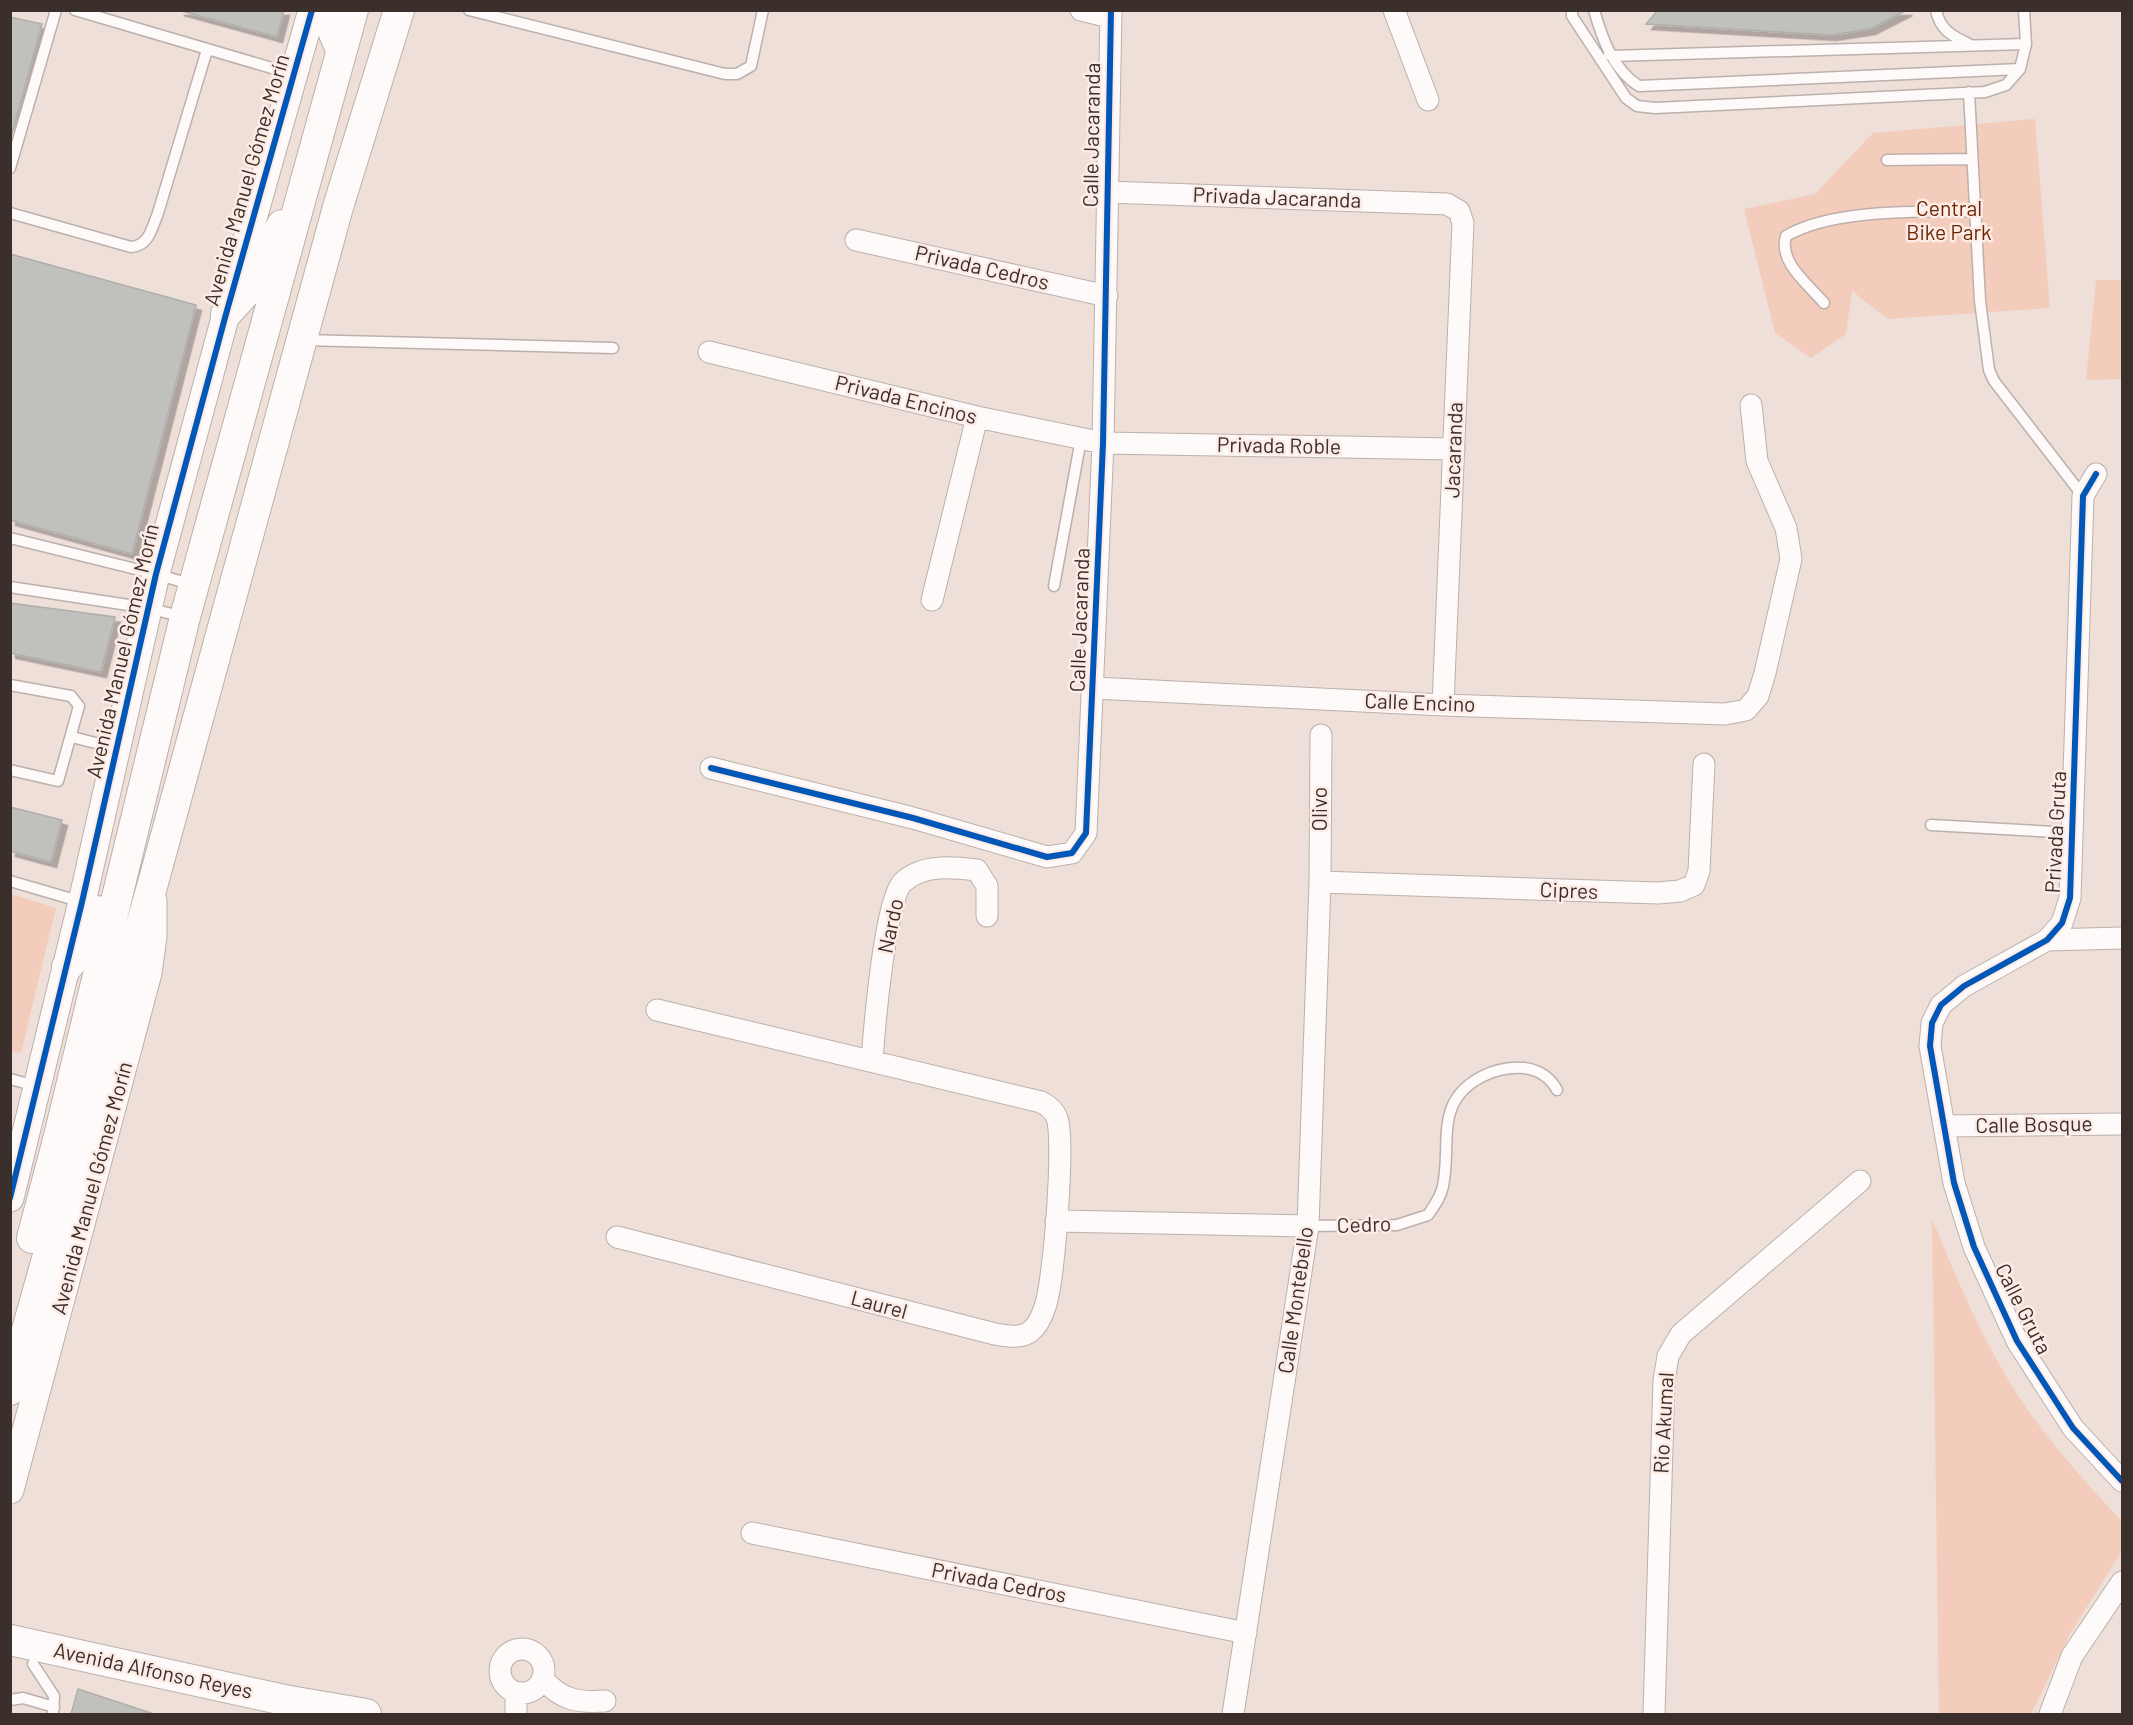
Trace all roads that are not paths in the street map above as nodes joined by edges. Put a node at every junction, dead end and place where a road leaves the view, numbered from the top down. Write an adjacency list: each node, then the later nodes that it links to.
1 (56, 10): 27 (lane)
2 (75, 10): 18 (lane)
3 (312, 10): 22 (street, Avenida Manuel Gómez Morín)
4 (324, 10): 19 (main road)
5 (353, 10): 19 (main road)
6 (399, 10): 37 (main road, Avenida Manuel Gómez Morín)
7 (469, 10): 8 (lane)
8 (763, 10)
9 (1081, 10): 15 (street)
10 (1394, 10): 24 (street)
11 (1594, 10): 20 (lane)
12 (1936, 10): 17 (lane)
13 (2024, 10): 16 (lane)
14 (1570, 12): 20 (lane); 23 (lane)
15 (1110, 14): 28 (street, Calle Jacaranda)
16 (2026, 44): 17 (lane); 21 (lane)
17 (1972, 46): 20 (lane)
18 (207, 50): 22 (lane); 32 (lane)
19 (342, 50): 30 (main road)
20 (1611, 56): 21 (lane)
21 (2020, 69): 23 (lane)
22 (295, 75): 36 (street, Avenida Manuel Gómez Morín)
23 (1969, 92): 25 (lane)
24 (1428, 100)
25 (1972, 159): 26 (lane); 31 (lane)
26 (1887, 160)
27 (10, 168)
28 (1107, 192): 29 (street, Privada Jacaranda); 34 (street, Calle Jacaranda)
29 (1447, 204): 44 (street, Jacaranda)
30 (299, 208): 36 (main road); 49 (main road)
31 (1977, 211): 35 (lane); 46 (lane)
32 (10, 213)
33 (856, 240): 34 (street, Privada Cedros)
34 (1107, 296): 43 (street, Calle Jacaranda)
35 (1824, 303)
36 (226, 314): 48 (street, Avenida Manuel Gómez Morín)
37 (302, 340): 38 (lane); 69 (main road, Avenida Manuel Gómez Morín)
38 (613, 348)
39 (709, 352): 41 (street, Privada Encinos)
40 (1751, 405): 57 (street, Calle Encino)
41 (977, 417): 42 (street, Privada Encinos); 52 (street)
42 (1081, 439): 43 (street, Privada Encinos); 50 (lane)
43 (1103, 443): 44 (street, Privada Roble); 56 (street, Calle Jacaranda)
44 (1454, 449): 57 (street, Jacaranda)
45 (2096, 474): 46 (street, Privada Gruta)
46 (2083, 496): 66 (street, Privada Gruta)
47 (10, 538): 48 (lane)
48 (156, 574): 49 (lane); 53 (street, Avenida Manuel Gómez Morín)
49 (193, 586): 54 (main road)
50 (1054, 586)
51 (10, 587): 53 (lane)
52 (932, 600)
53 (148, 608): 54 (lane); 60 (street, Avenida Manuel Gómez Morín)
54 (185, 617): 65 (main road)
55 (10, 685): 59 (lane)
56 (1094, 688): 57 (street, Calle Encino); 62 (street, Calle Jacaranda)
57 (1443, 705)
58 (1321, 735): 68 (street, Olivo)
59 (72, 737): 60 (lane); 63 (lane)
60 (116, 748): 70 (street, Avenida Manuel Gómez Morín)
61 (1704, 764): 68 (street, Cipres)
62 (711, 768)
63 (10, 770)
64 (1931, 825): 66 (lane)
65 (133, 833): 74 (main road); 88 (main road)
66 (2074, 833): 73 (street, Privada Gruta)
67 (10, 880): 70 (lane)
68 (1320, 882): 86 (street, Calle Montebello)
69 (153, 883): 89 (main road, Avenida Manuel Gómez Morín); 90 (street, Avenida Manuel Gómez Morín)
70 (82, 902): 74 (street, Avenida Manuel Gómez Morín)
71 (987, 916): 76 (street, Nardo)
72 (2122, 938): 73 (street)
73 (2047, 940): 81 (street, Privada Gruta)
74 (67, 967): 78 (street, Avenida Manuel Gómez Morín)
75 (657, 1010): 76 (street)
76 (872, 1061): 85 (street, Laurel)
77 (10, 1079): 78 (lane)
78 (39, 1086): 82 (street, Avenida Manuel Gómez Morín)
79 (1557, 1090): 86 (lane, Cedro)
80 (2122, 1124): 81 (street, Calle Bosque)
81 (1945, 1126): 91 (street, Calle Gruta)
82 (16, 1161): 84 (street, Avenida Manuel Gómez Morín)
83 (1860, 1181): 106 (street, Rio Akumal)
84 (10, 1198)
85 (1056, 1221): 86 (street, Cedro); 87 (street, Laurel)
86 (1308, 1226): 94 (street, Calle Montebello)
87 (617, 1237)
88 (10, 1317)
89 (10, 1390)
90 (12, 1481)
91 (2122, 1481)
92 (752, 1533): 94 (street, Privada Cedros)
93 (2122, 1582): 107 (street)
94 (1246, 1632): 105 (street, Calle Montebello)
95 (10, 1640): 101 (main road, Avenida Alfonso Reyes)
96 (22, 1662): 101 (main road, Avenida Alfonso Reyes); 102 (lane)
97 (543, 1679): 98 (street); 98 (street); 100 (street)
98 (516, 1692): 104 (street)
99 (10, 1700): 102 (lane)
100 (605, 1701)
101 (278, 1710): 103 (main road, Avenida Alfonso Reyes)
102 (54, 1711)
103 (366, 1714)
104 (516, 1714)
105 (1233, 1714)
106 (1654, 1714)
107 (2050, 1714)

